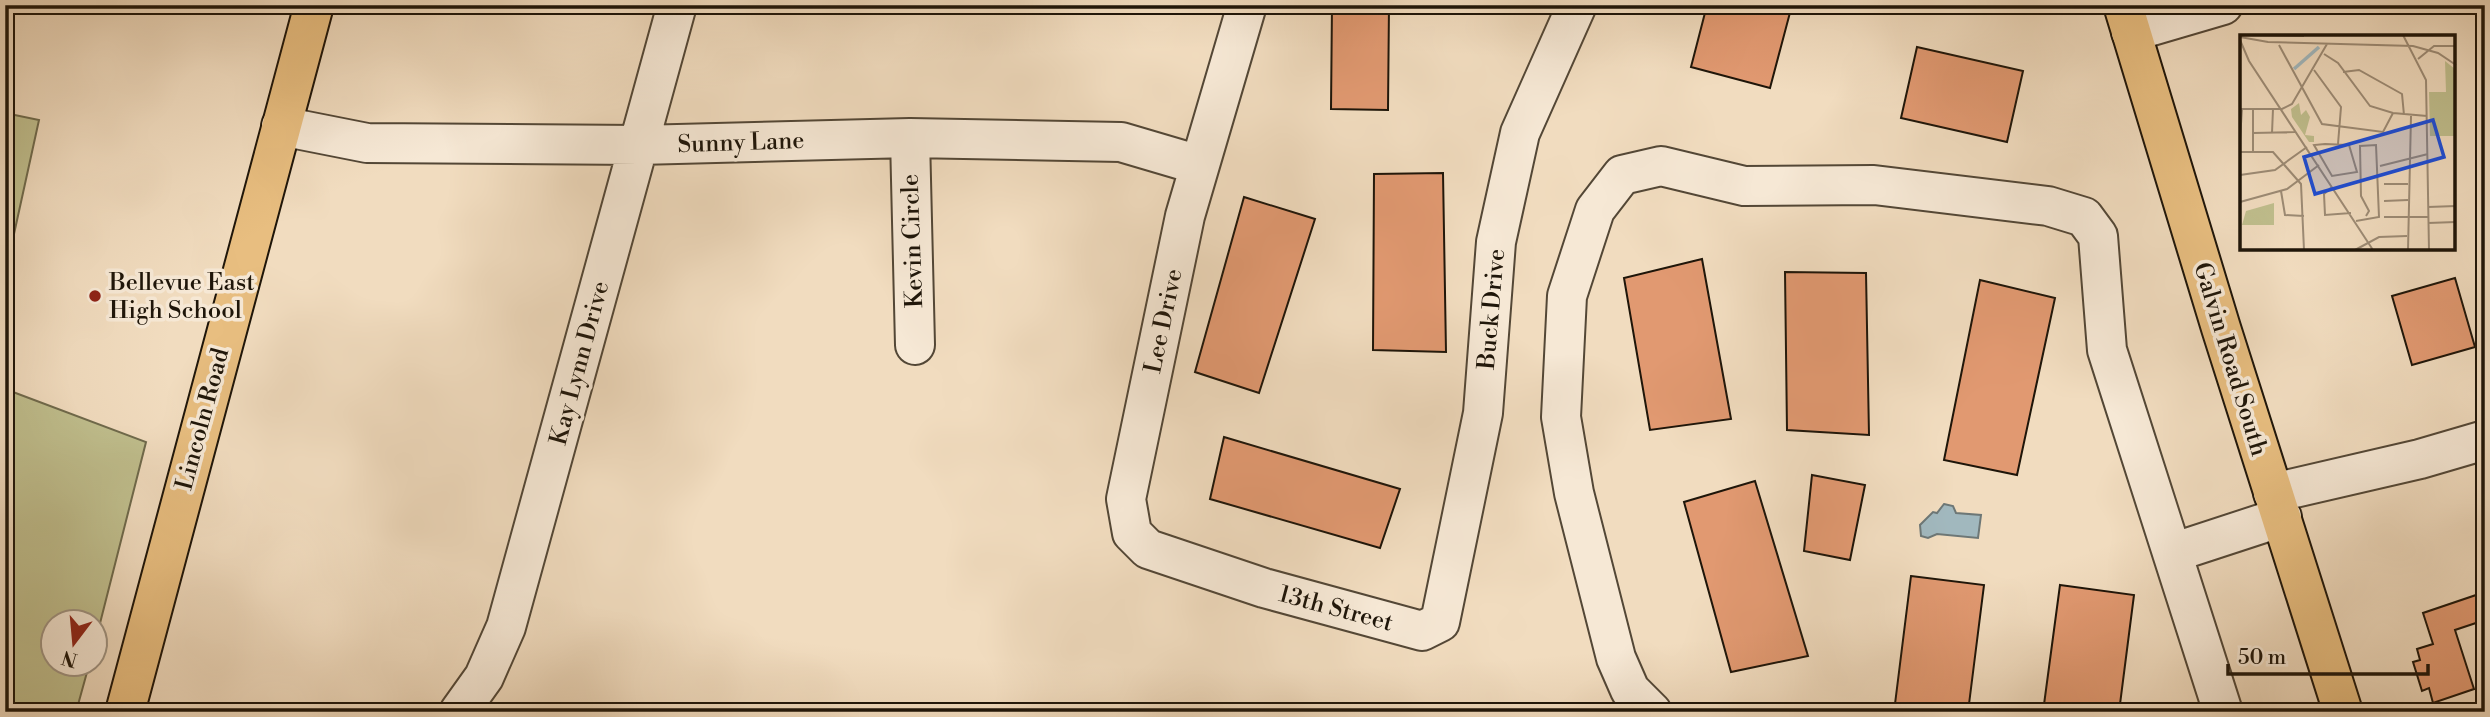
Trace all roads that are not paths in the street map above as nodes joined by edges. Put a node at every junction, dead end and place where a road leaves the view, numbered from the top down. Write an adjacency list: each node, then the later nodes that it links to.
1 (314, 5): 7 (main road, Lincoln Road)
2 (677, 5): 9 (street, Kay Lynn Drive)
3 (1247, 5): 10 (street, Lee Drive)
4 (1577, 5): 16 (street, Buck Drive)
5 (2223, 5): 6 (street)
6 (2127, 19): 13 (main road, Galvin Road South)
7 (281, 126): 9 (street, Sunny Lane); 17 (main road, Lincoln Road)
8 (910, 138): 9 (street, Sunny Lane); 10 (street, Sunny Lane); 11 (street, Kevin Circle)
9 (639, 145): 18 (street, Kay Lynn Drive)
10 (1199, 164): 15 (street, Lee Drive)
11 (915, 345)
12 (2485, 440): 13 (street)
13 (2277, 505): 14 (street); 21 (main road, Galvin Road South)
14 (2172, 552): 19 (street); 20 (street)
15 (1232, 577): 16 (street, 13th Street)
16 (1440, 622)
17 (125, 712)
18 (459, 712)
19 (1652, 712)
20 (2223, 712)
21 (2343, 712)

